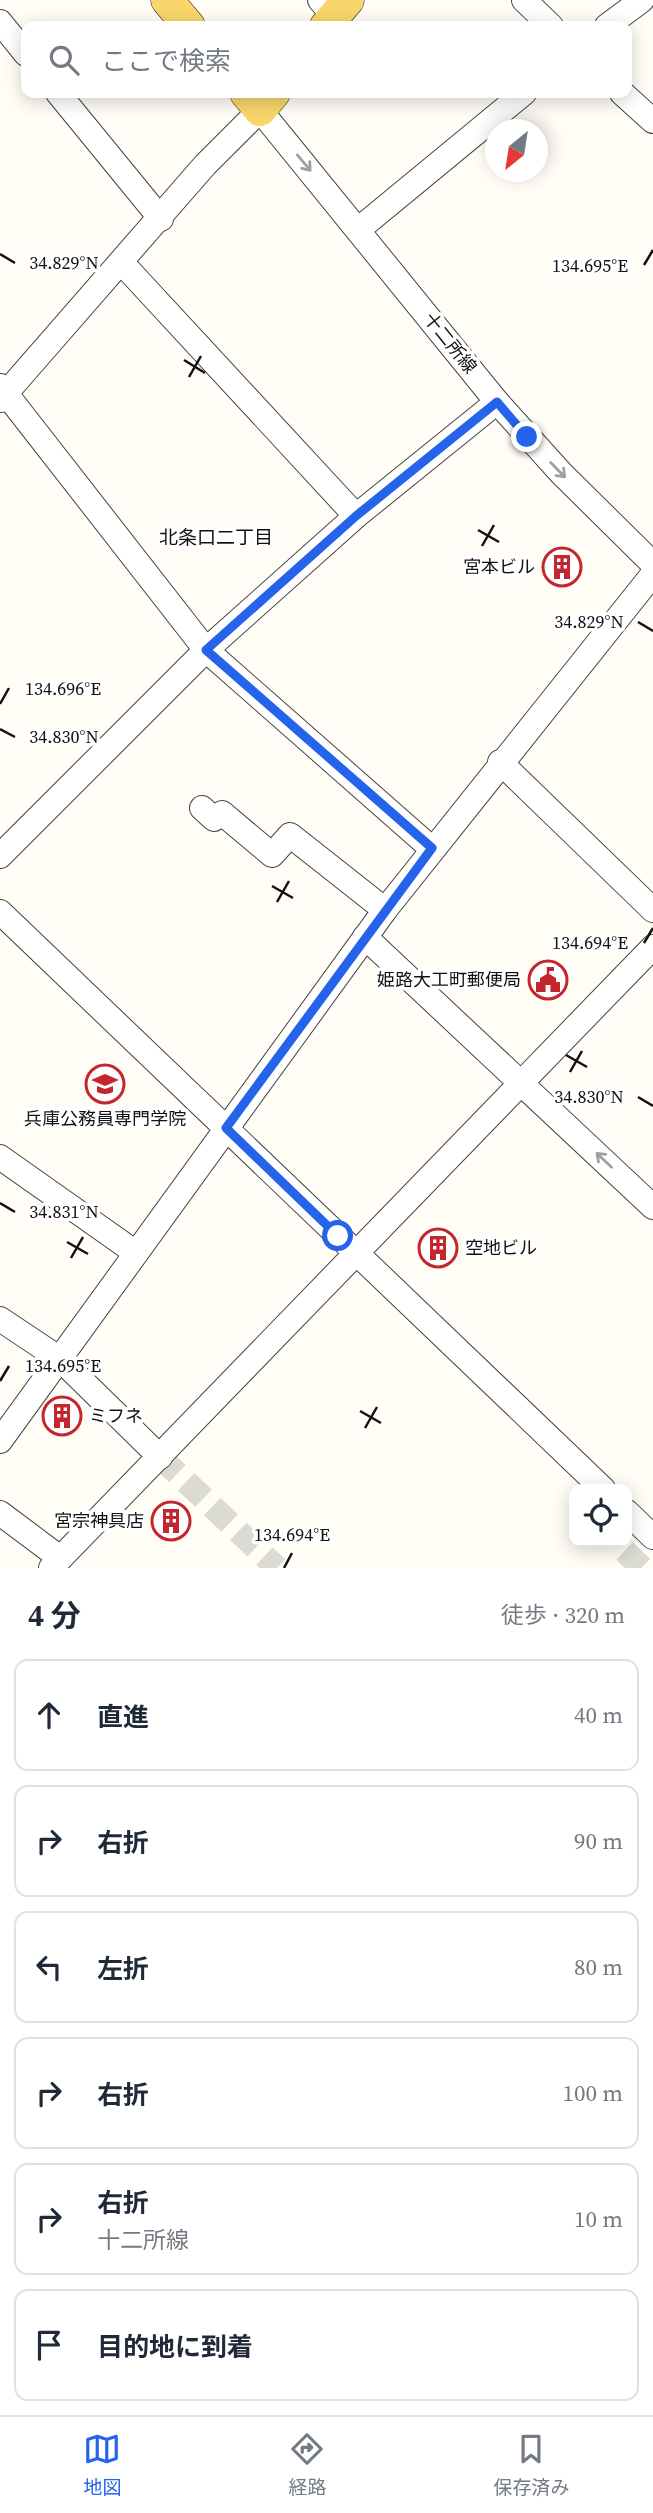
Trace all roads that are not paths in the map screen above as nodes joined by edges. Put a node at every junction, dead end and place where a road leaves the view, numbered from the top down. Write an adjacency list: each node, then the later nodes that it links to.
1 (167, 0): 4 (main road)
2 (524, 0): 5 (street)
3 (642, 0): 6 (street)
4 (185, 21)
5 (546, 21)
6 (614, 21)
7 (0, 22): 8 (street)
8 (21, 48)
9 (62, 98): 14 (street)
10 (518, 98): 15 (street)
11 (628, 98): 13 (street)
12 (260, 99): 14 (street); 15 (street, 十二所線, one-way to 15)
13 (653, 121)
14 (161, 219): 16 (street)
15 (359, 229): 18 (street, 十二所線)
16 (122, 263): 17 (street); 19 (street)
17 (2, 393): 22 (street)
18 (497, 402): 19 (street); 20 (street, 十二所線, one-way to 20)
19 (356, 516): 22 (street)
20 (648, 550)
21 (653, 574): 23 (street)
22 (206, 650): 25 (street); 26 (street)
23 (500, 762): 25 (street); 28 (street)
24 (202, 808): 27 (street)
25 (432, 848): 27 (street)
26 (0, 856)
27 (385, 910): 30 (street)
28 (653, 910)
29 (0, 912): 33 (street)
30 (365, 937): 32 (street); 33 (street)
31 (653, 947): 32 (street)
32 (522, 1081): 35 (street, one-way to 32); 37 (street)
33 (226, 1128): 36 (street); 37 (street)
34 (0, 1157): 36 (street)
35 (653, 1207)
36 (136, 1254): 39 (street)
37 (357, 1254): 41 (street); 42 (street)
38 (0, 1319): 39 (street)
39 (60, 1359): 40 (street); 41 (street)
40 (0, 1441)
41 (160, 1457): 46 (street)
42 (598, 1484)
43 (0, 1513): 46 (street)
44 (632, 1517): 45 (street)
45 (653, 1537)
46 (56, 1563)

